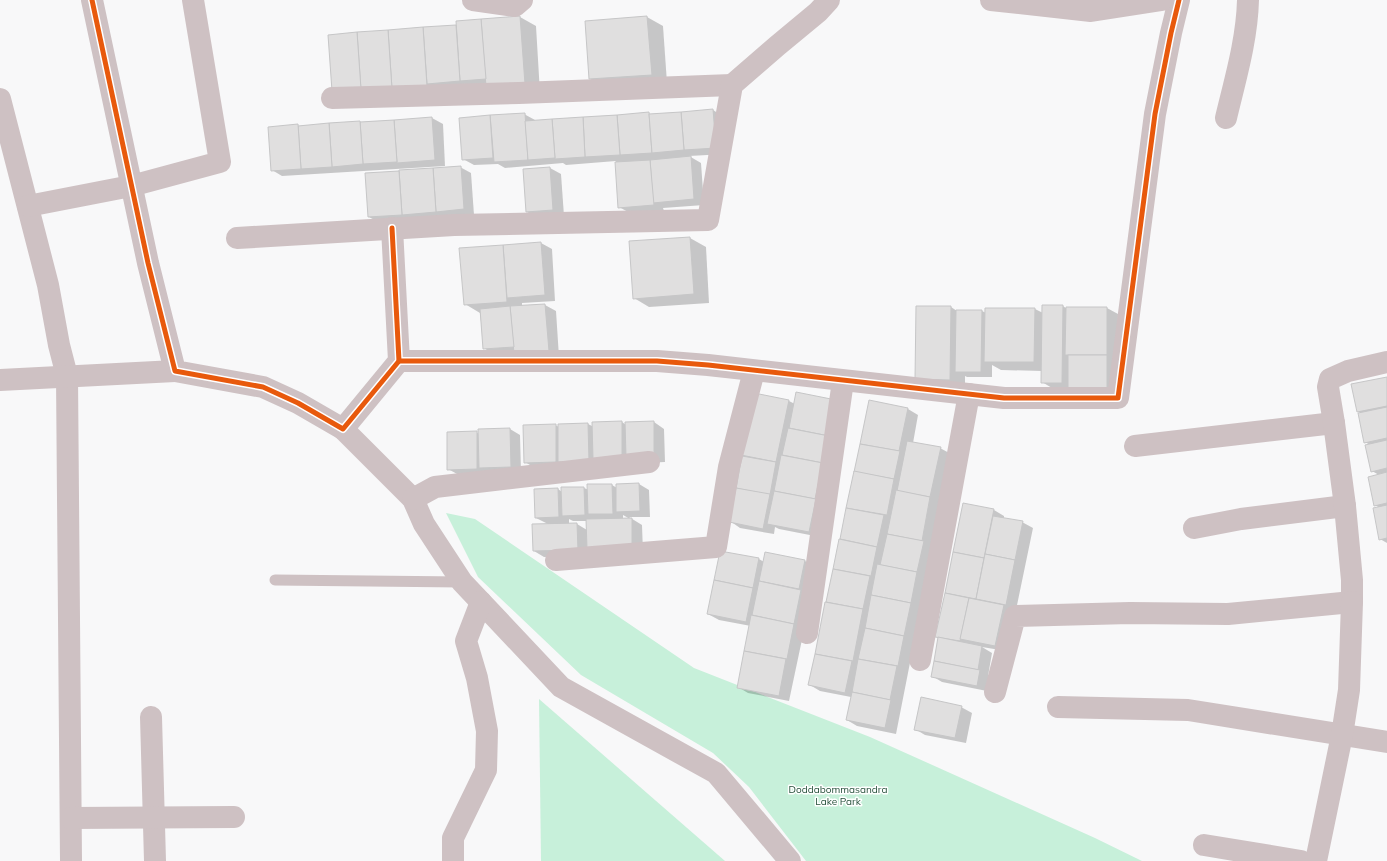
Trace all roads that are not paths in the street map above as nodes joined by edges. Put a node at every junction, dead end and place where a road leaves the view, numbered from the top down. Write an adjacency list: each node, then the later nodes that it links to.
1 (92, 0): 14 (street)
2 (193, 0): 14 (street)
3 (473, 0): 4 (street)
4 (522, 0)
5 (829, 0): 10 (street)
6 (991, 0): 7 (street)
7 (1162, 0)
8 (1179, 0): 25 (street)
9 (1248, 0): 13 (street)
10 (732, 85): 11 (street); 16 (street)
11 (332, 98)
12 (0, 99): 15 (street)
13 (1226, 118)
14 (131, 186): 15 (street); 20 (street)
15 (28, 206): 22 (street)
16 (392, 228): 17 (street); 18 (street)
17 (237, 238)
18 (399, 361): 21 (street); 27 (street)
19 (1387, 362): 26 (street)
20 (175, 371): 22 (street); 27 (street)
21 (754, 371): 24 (street); 33 (street)
22 (67, 376): 23 (street); 46 (street)
23 (0, 380)
24 (843, 381): 25 (street); 38 (street)
25 (969, 394): 39 (street)
26 (1334, 424): 28 (street); 31 (street)
27 (343, 429): 30 (street)
28 (1134, 446)
29 (649, 462): 30 (street)
30 (413, 499): 35 (street)
31 (1345, 506): 32 (street); 37 (street)
32 (1194, 528)
33 (556, 560)
34 (275, 580): 35 (lane)
35 (462, 582): 36 (street)
36 (481, 602): 51 (street); 52 (street)
37 (1352, 602): 40 (street); 43 (street)
38 (807, 632)
39 (920, 660)
40 (995, 692)
41 (1058, 707): 43 (street)
42 (151, 717): 47 (street)
43 (1342, 735): 44 (street); 54 (street)
44 (1387, 742)
45 (234, 817): 47 (street)
46 (71, 818): 47 (street); 49 (street)
47 (155, 818): 50 (street)
48 (1204, 845): 53 (street)
49 (71, 861)
50 (155, 861)
51 (453, 861)
52 (790, 861)
53 (1301, 861)
54 (1316, 861)

